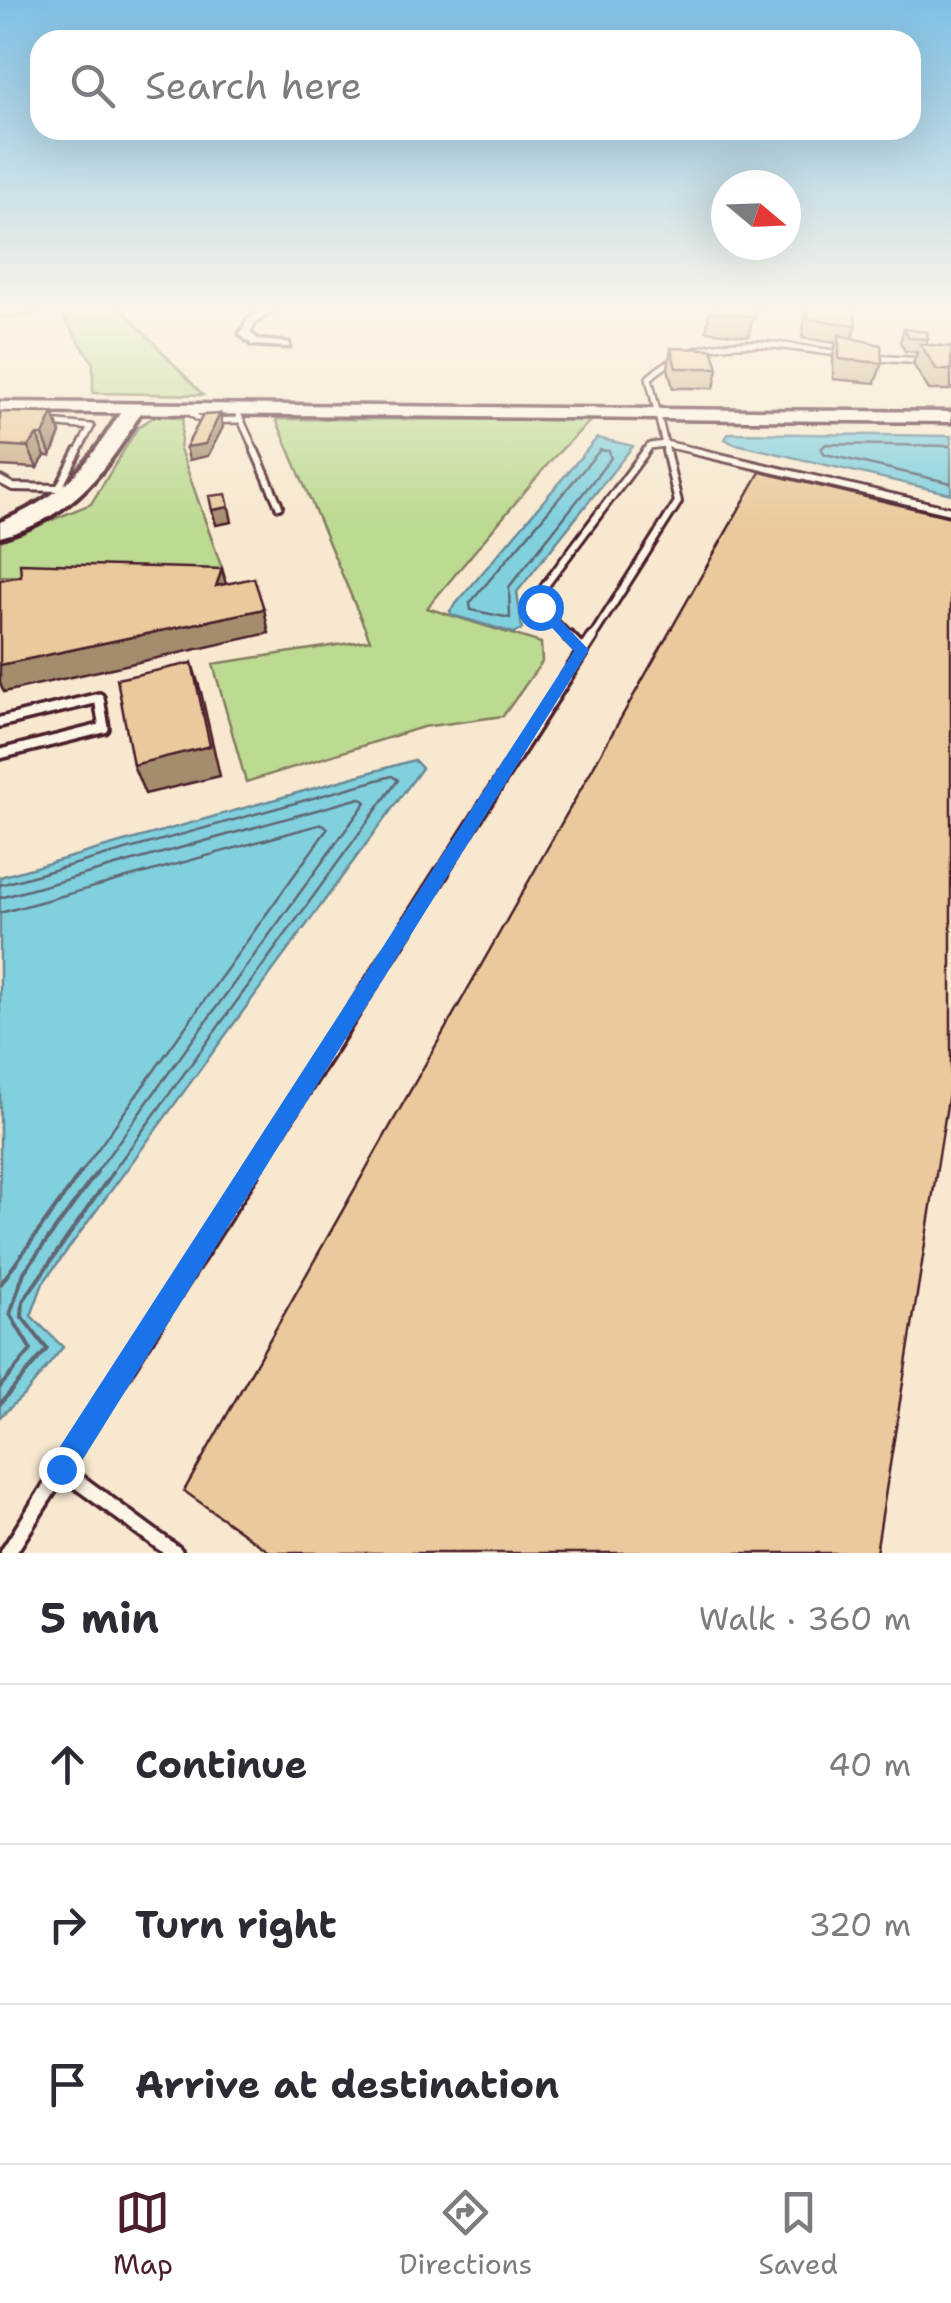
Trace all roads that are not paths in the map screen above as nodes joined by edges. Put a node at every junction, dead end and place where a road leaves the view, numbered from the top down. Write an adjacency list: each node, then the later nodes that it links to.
1 (649, 378): 5 (lane)
2 (0, 406): 3 (main road)
3 (134, 408): 4 (main road); 12 (highway)
4 (238, 414): 5 (main road); 10 (lane)
5 (657, 414): 6 (main road); 8 (lane)
6 (951, 417)
7 (32, 423): 9 (lane)
8 (666, 444): 11 (lane); 13 (lane); 13 (lane)
9 (0, 480)
10 (278, 506)
11 (951, 511)
12 (0, 530)
13 (582, 650): 16 (lane)
14 (0, 722): 15 (lane)
15 (0, 754)
16 (61, 1469): 17 (lane); 18 (lane)
17 (8, 1553)
18 (175, 1553)

